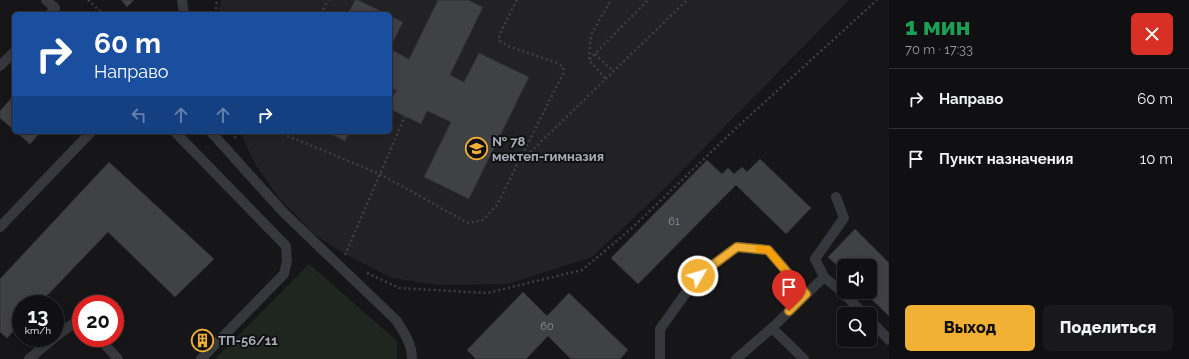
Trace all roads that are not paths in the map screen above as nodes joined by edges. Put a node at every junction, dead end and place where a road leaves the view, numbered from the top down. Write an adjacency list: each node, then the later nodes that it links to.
1 (46, 0): 3 (lane)
2 (182, 0): 4 (lane)
3 (52, 12)
4 (184, 12)
5 (12, 54): 6 (lane)
6 (0, 66)
7 (89, 134): 11 (lane)
8 (177, 134): 22 (lane)
9 (213, 134): 23 (lane)
10 (836, 197): 12 (lane)
11 (0, 227)
12 (824, 277): 13 (lane); 14 (lane)
13 (806, 294): 16 (lane); 24 (lane)
14 (857, 307)
15 (877, 327): 17 (lane)
16 (772, 328): 25 (lane); 26 (lane)
17 (889, 340)
18 (43, 347): 20 (lane)
19 (107, 347): 21 (lane)
20 (29, 359)
21 (118, 359)
22 (201, 359)
23 (412, 359)
24 (660, 359)
25 (736, 359)
26 (804, 359)

